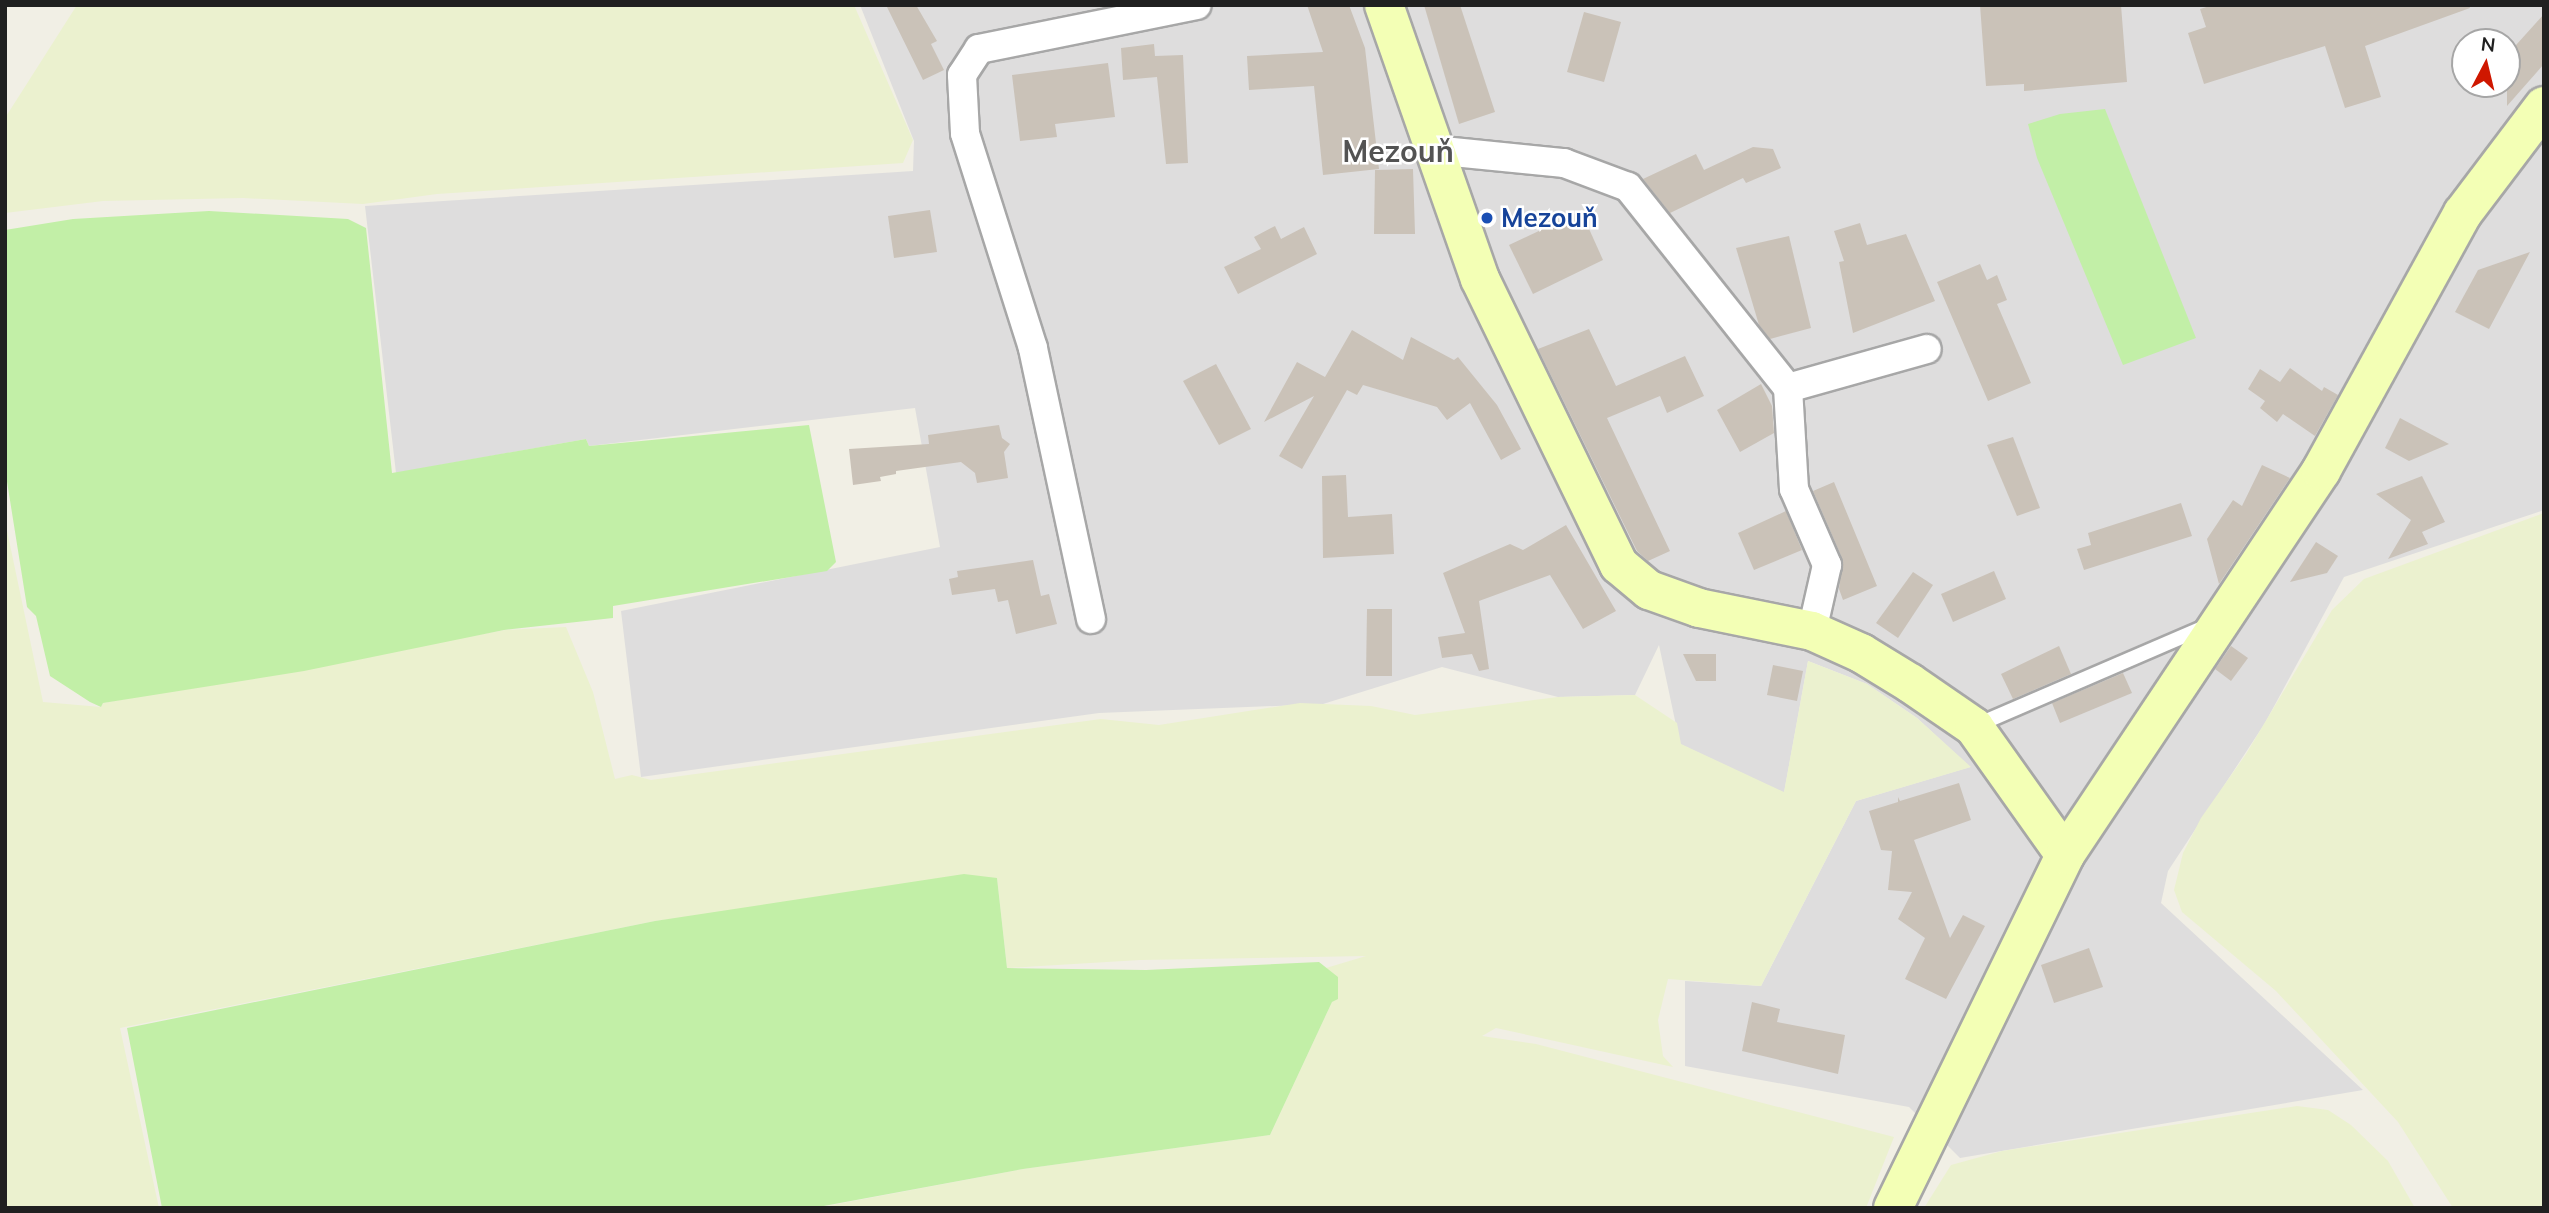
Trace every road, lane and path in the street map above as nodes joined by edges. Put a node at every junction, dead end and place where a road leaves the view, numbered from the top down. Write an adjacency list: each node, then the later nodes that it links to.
1 (1197, 5): 7 (street)
2 (1384, 5): 4 (street)
3 (2544, 106): 8 (street)
4 (1433, 150): 6 (street); 9 (street)
5 (1927, 349): 6 (street)
6 (1788, 388): 9 (street)
7 (1091, 619)
8 (2218, 622): 10 (lane); 11 (street)
9 (1812, 631): 10 (street)
10 (1974, 727): 11 (street)
11 (2064, 855): 12 (street)
12 (1894, 1208)

